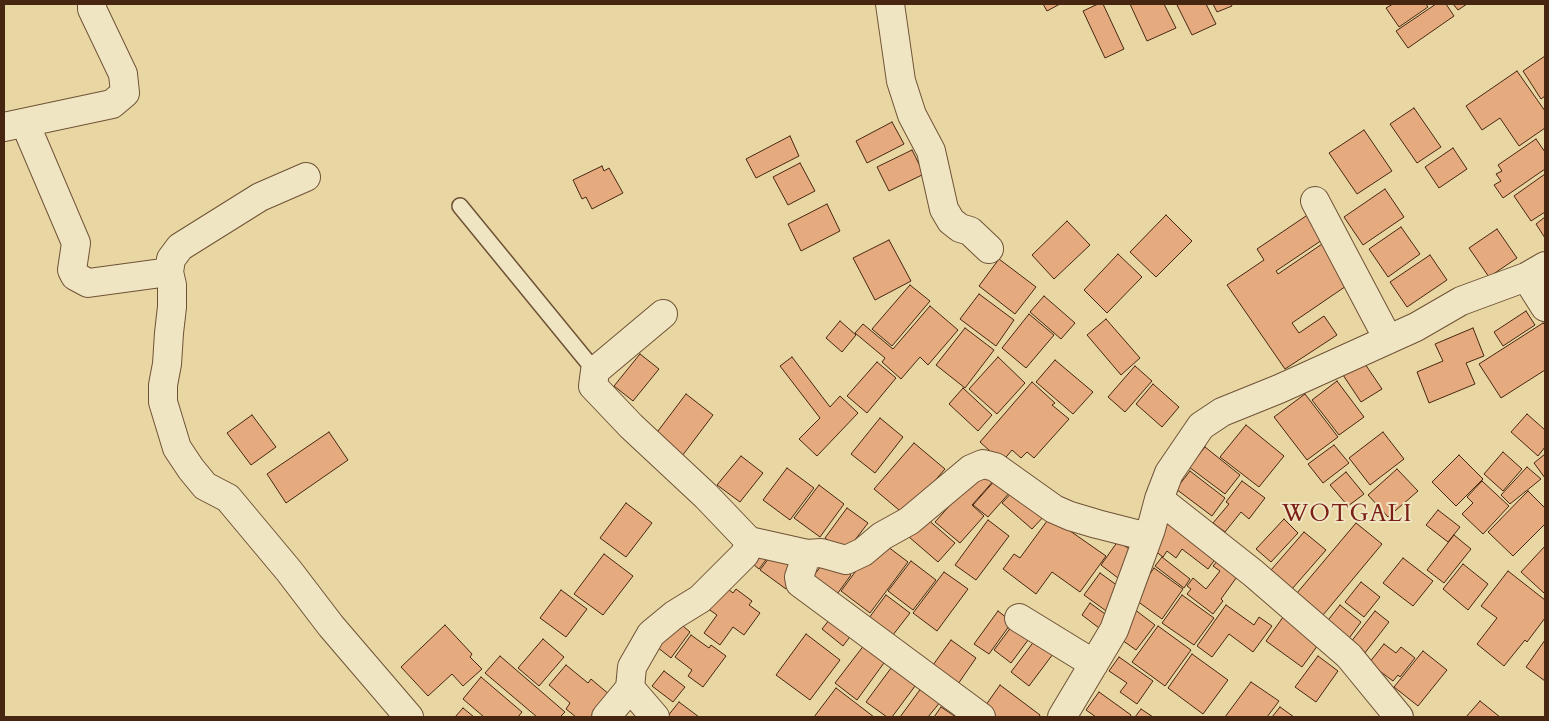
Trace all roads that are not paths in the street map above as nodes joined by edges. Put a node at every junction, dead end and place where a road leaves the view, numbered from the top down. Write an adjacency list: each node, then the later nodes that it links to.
1 (92, 4): 3 (street)
2 (890, 4): 7 (street)
3 (16, 124): 8 (street)
4 (306, 177): 8 (street)
5 (1315, 201): 12 (street)
6 (460, 206): 13 (lane)
7 (990, 249)
8 (169, 272): 21 (street)
9 (1536, 272): 10 (street); 12 (street)
10 (1545, 307)
11 (663, 314): 13 (street)
12 (1388, 339): 14 (street)
13 (595, 371): 16 (street)
14 (1159, 499): 15 (street); 26 (street)
15 (1148, 537): 17 (street); 19 (street)
16 (749, 541): 17 (street); 20 (street)
17 (807, 554): 24 (street)
18 (1019, 618): 19 (street)
19 (1094, 664): 25 (street)
20 (630, 688): 22 (street); 23 (street)
21 (409, 717)
22 (606, 717)
23 (655, 717)
24 (981, 717)
25 (1062, 717)
26 (1399, 717)

